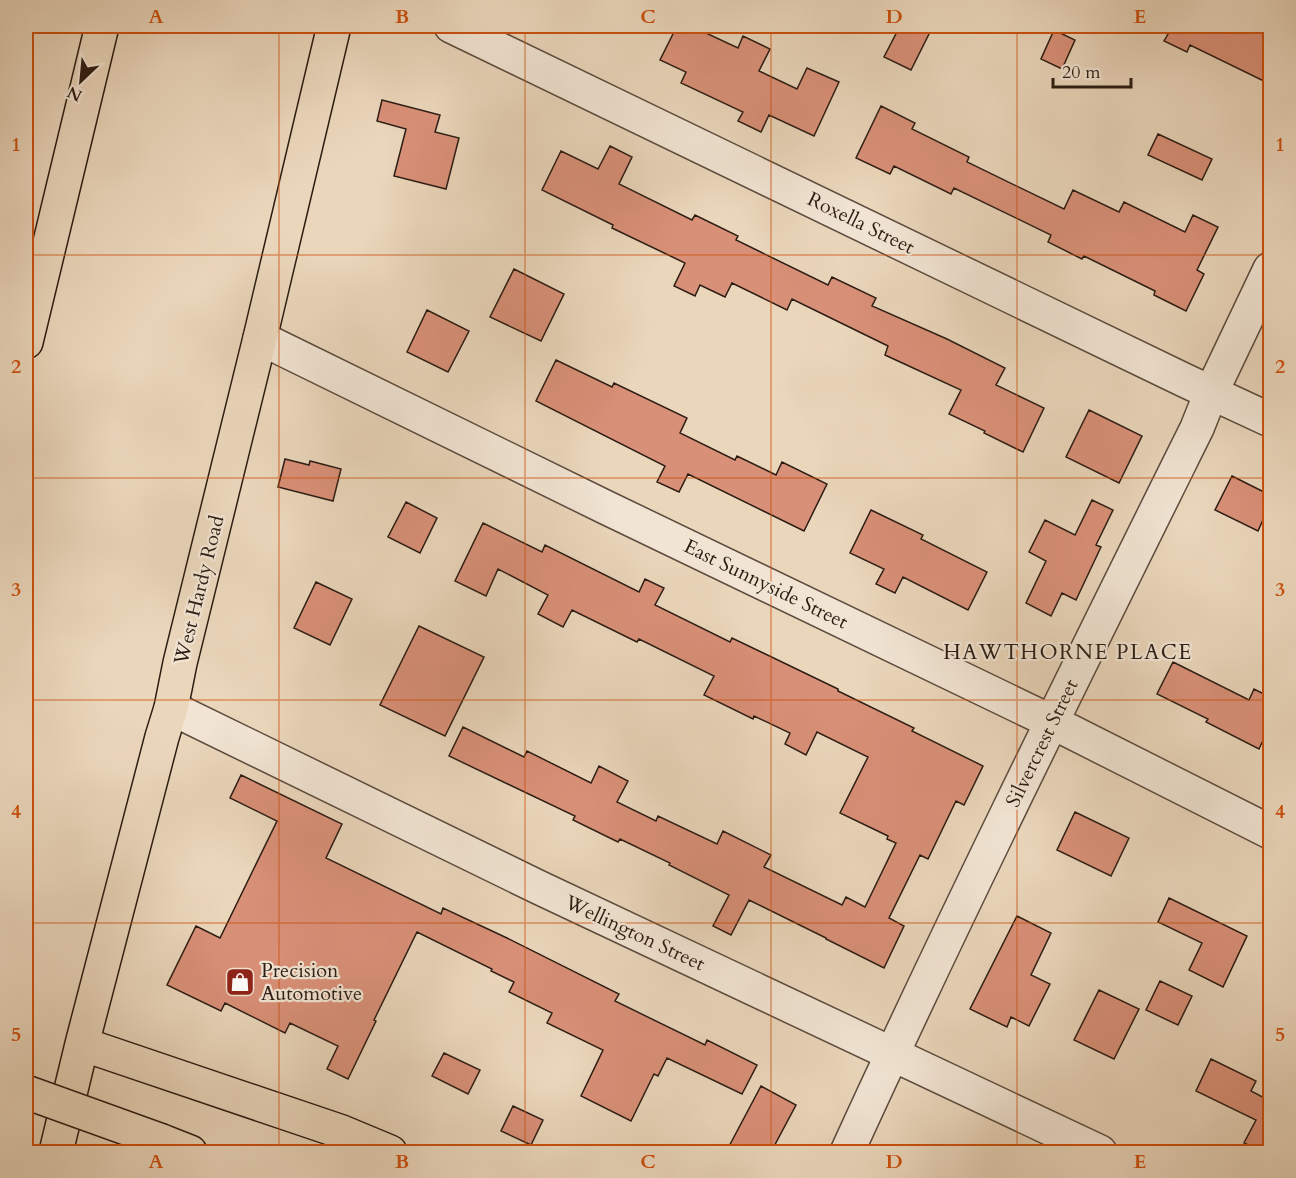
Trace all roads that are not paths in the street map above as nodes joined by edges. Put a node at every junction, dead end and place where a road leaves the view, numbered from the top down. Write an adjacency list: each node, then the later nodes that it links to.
1 (102, 26): 6 (main road)
2 (334, 26): 5 (main road, West Hardy Road)
3 (451, 26): 7 (street, Roxella Street)
4 (1270, 269): 7 (street, Silvercrest Street)
5 (260, 338): 9 (main road, West Hardy Road); 10 (street, East Sunnyside Street)
6 (26, 342)
7 (1211, 393): 8 (street, Roxella Street); 10 (street, Silvercrest Street)
8 (1270, 420)
9 (171, 708): 12 (main road, West Hardy Road); 13 (street, Wellington Street)
10 (1052, 722): 11 (street, East Sunnyside Street); 13 (street, Silvercrest Street)
11 (1270, 832)
12 (82, 1044): 16 (main road, West Hardy Road); 17 (main road)
13 (892, 1054): 18 (street, Silvercrest Street); 19 (street, Wellington Street)
14 (26, 1092): 15 (main road, bridge)
15 (176, 1147)
16 (56, 1152)
17 (390, 1152)
18 (847, 1152)
19 (1100, 1152)

